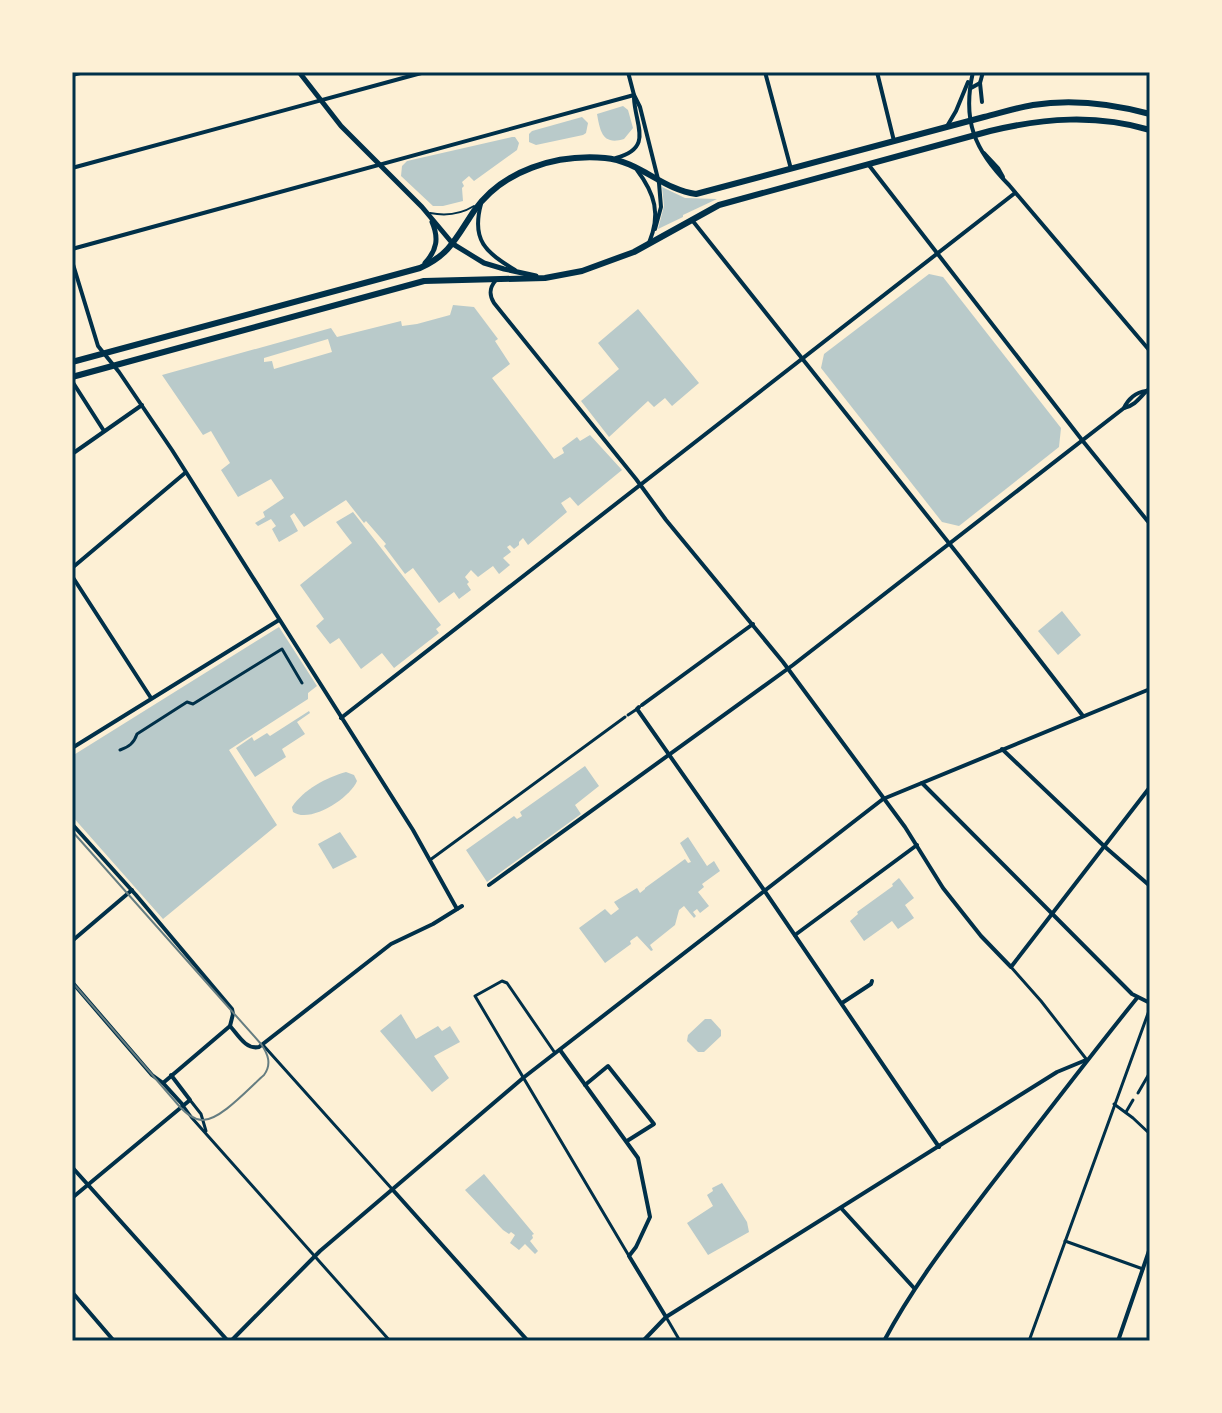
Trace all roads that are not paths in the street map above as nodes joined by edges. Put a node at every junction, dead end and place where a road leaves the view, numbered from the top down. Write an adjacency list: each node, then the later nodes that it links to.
1 (84, 72): 9 (street)
2 (299, 72): 13 (street)
3 (425, 72): 13 (street)
4 (628, 72): 12 (street)
5 (765, 72): 26 (street)
6 (877, 72): 20 (street)
7 (972, 72): 11 (street); 17 (street)
8 (983, 72): 10 (street)
9 (72, 75)
10 (980, 83): 11 (street); 14 (street)
11 (969, 88): 16 (street)
12 (634, 95): 21 (street); 23 (street); 27 (street)
13 (321, 100): 23 (street); 25 (street)
14 (982, 102)
15 (1150, 114): 16 (main road)
16 (970, 120): 17 (main road); 19 (street)
17 (946, 128): 20 (main road)
18 (1150, 130): 19 (main road)
19 (975, 135): 22 (main road); 28 (street)
20 (894, 141): 26 (main road)
21 (614, 159): 24 (main road); 29 (main road)
22 (868, 164): 31 (main road); 36 (street)
23 (381, 165): 30 (street); 35 (street)
24 (633, 166): 27 (main road); 32 (street)
25 (72, 168)
26 (791, 169): 27 (main road)
27 (658, 179): 32 (street)
28 (1015, 193): 36 (street); 42 (street)
29 (483, 200): 30 (lane); 33 (main road); 39 (street)
30 (427, 212): 33 (street); 38 (street)
31 (692, 220): 34 (main road); 44 (street)
32 (655, 229): 34 (street)
33 (453, 244): 38 (main road); 39 (street)
34 (648, 245): 40 (main road)
35 (72, 249)
36 (939, 254): 44 (street); 51 (street)
37 (72, 261): 43 (street)
38 (417, 269): 43 (main road)
39 (519, 273): 40 (street)
40 (545, 278): 41 (main road)
41 (496, 280): 46 (main road); 54 (street)
42 (1150, 351)
43 (104, 353): 45 (main road); 46 (street)
44 (803, 359): 54 (street); 56 (street)
45 (72, 362)
46 (114, 365): 47 (main road); 49 (street)
47 (72, 379): 50 (street)
48 (1148, 389): 51 (street)
49 (142, 405): 50 (street); 53 (street)
50 (104, 431): 52 (street)
51 (1082, 440): 55 (street); 56 (street)
52 (72, 454)
53 (185, 473): 57 (street); 59 (street)
54 (640, 484): 60 (street); 69 (street)
55 (1150, 524)
56 (949, 544): 63 (street); 68 (street)
57 (72, 568)
58 (72, 576): 66 (street)
59 (279, 620): 61 (street); 66 (street)
60 (753, 624): 63 (street); 67 (street)
61 (300, 653): 62 (street); 69 (street)
62 (289, 661): 64 (street); 72 (street)
63 (788, 669): 73 (street); 76 (street)
64 (302, 683)
65 (1150, 689): 68 (street)
66 (152, 699): 70 (street)
67 (640, 707): 73 (street); 80 (street)
68 (1083, 716): 71 (street)
69 (341, 718): 80 (street)
70 (72, 748)
71 (1002, 749): 74 (street); 79 (street)
72 (120, 750)
73 (670, 754): 81 (street); 84 (street)
74 (922, 783): 76 (street); 85 (street)
75 (1150, 787): 79 (street)
76 (883, 799): 78 (street); 84 (street)
77 (72, 824): 83 (street)
78 (917, 845): 86 (street); 88 (street)
79 (1104, 846): 82 (street); 85 (street)
80 (430, 860): 95 (street)
81 (489, 885)
82 (1150, 886)
83 (132, 890): 87 (street); 94 (street)
84 (764, 890): 86 (street); 96 (street)
85 (1052, 915): 88 (street); 91 (street)
86 (795, 935): 92 (street)
87 (72, 941)
88 (1011, 967): 97 (street)
89 (872, 981): 92 (street)
90 (72, 982): 101 (street)
91 (1137, 998): 93 (street); 97 (street)
92 (842, 1003): 112 (street)
93 (1150, 1005): 106 (street)
94 (230, 1026): 95 (street); 99 (street)
95 (264, 1044): 115 (street)
96 (558, 1052): 100 (street); 100 (street); 102 (street)
97 (1087, 1061): 112 (street); 124 (street)
98 (1150, 1073): 103 (street)
99 (171, 1075): 101 (street); 104 (street)
100 (523, 1078): 115 (street); 121 (street)
101 (163, 1083): 107 (street)
102 (585, 1085): 111 (street); 111 (street)
103 (1138, 1093)
104 (190, 1100): 107 (street); 110 (street)
105 (1133, 1100): 108 (street)
106 (1114, 1104): 108 (street); 118 (street)
107 (183, 1105): 110 (street); 114 (street)
108 (1126, 1112): 109 (street)
109 (1150, 1134)
110 (210, 1138): 120 (street)
111 (627, 1141): 121 (street)
112 (939, 1147): 117 (street)
113 (72, 1167): 114 (street)
114 (88, 1184): 116 (street); 128 (street)
115 (392, 1189): 120 (street); 130 (street)
116 (72, 1198)
117 (841, 1208): 124 (street); 126 (street)
118 (1065, 1241): 122 (street); 134 (street)
119 (1150, 1248): 122 (street)
120 (315, 1256): 128 (street); 129 (street)
121 (629, 1256): 126 (street)
122 (1143, 1269): 123 (street); 135 (street)
123 (1150, 1272)
124 (914, 1288): 133 (street)
125 (72, 1292): 127 (street)
126 (666, 1317): 131 (street); 132 (street)
127 (114, 1341)
128 (230, 1341)
129 (390, 1341)
130 (528, 1341)
131 (643, 1341)
132 (680, 1341)
133 (884, 1341)
134 (1029, 1341)
135 (1118, 1341)

